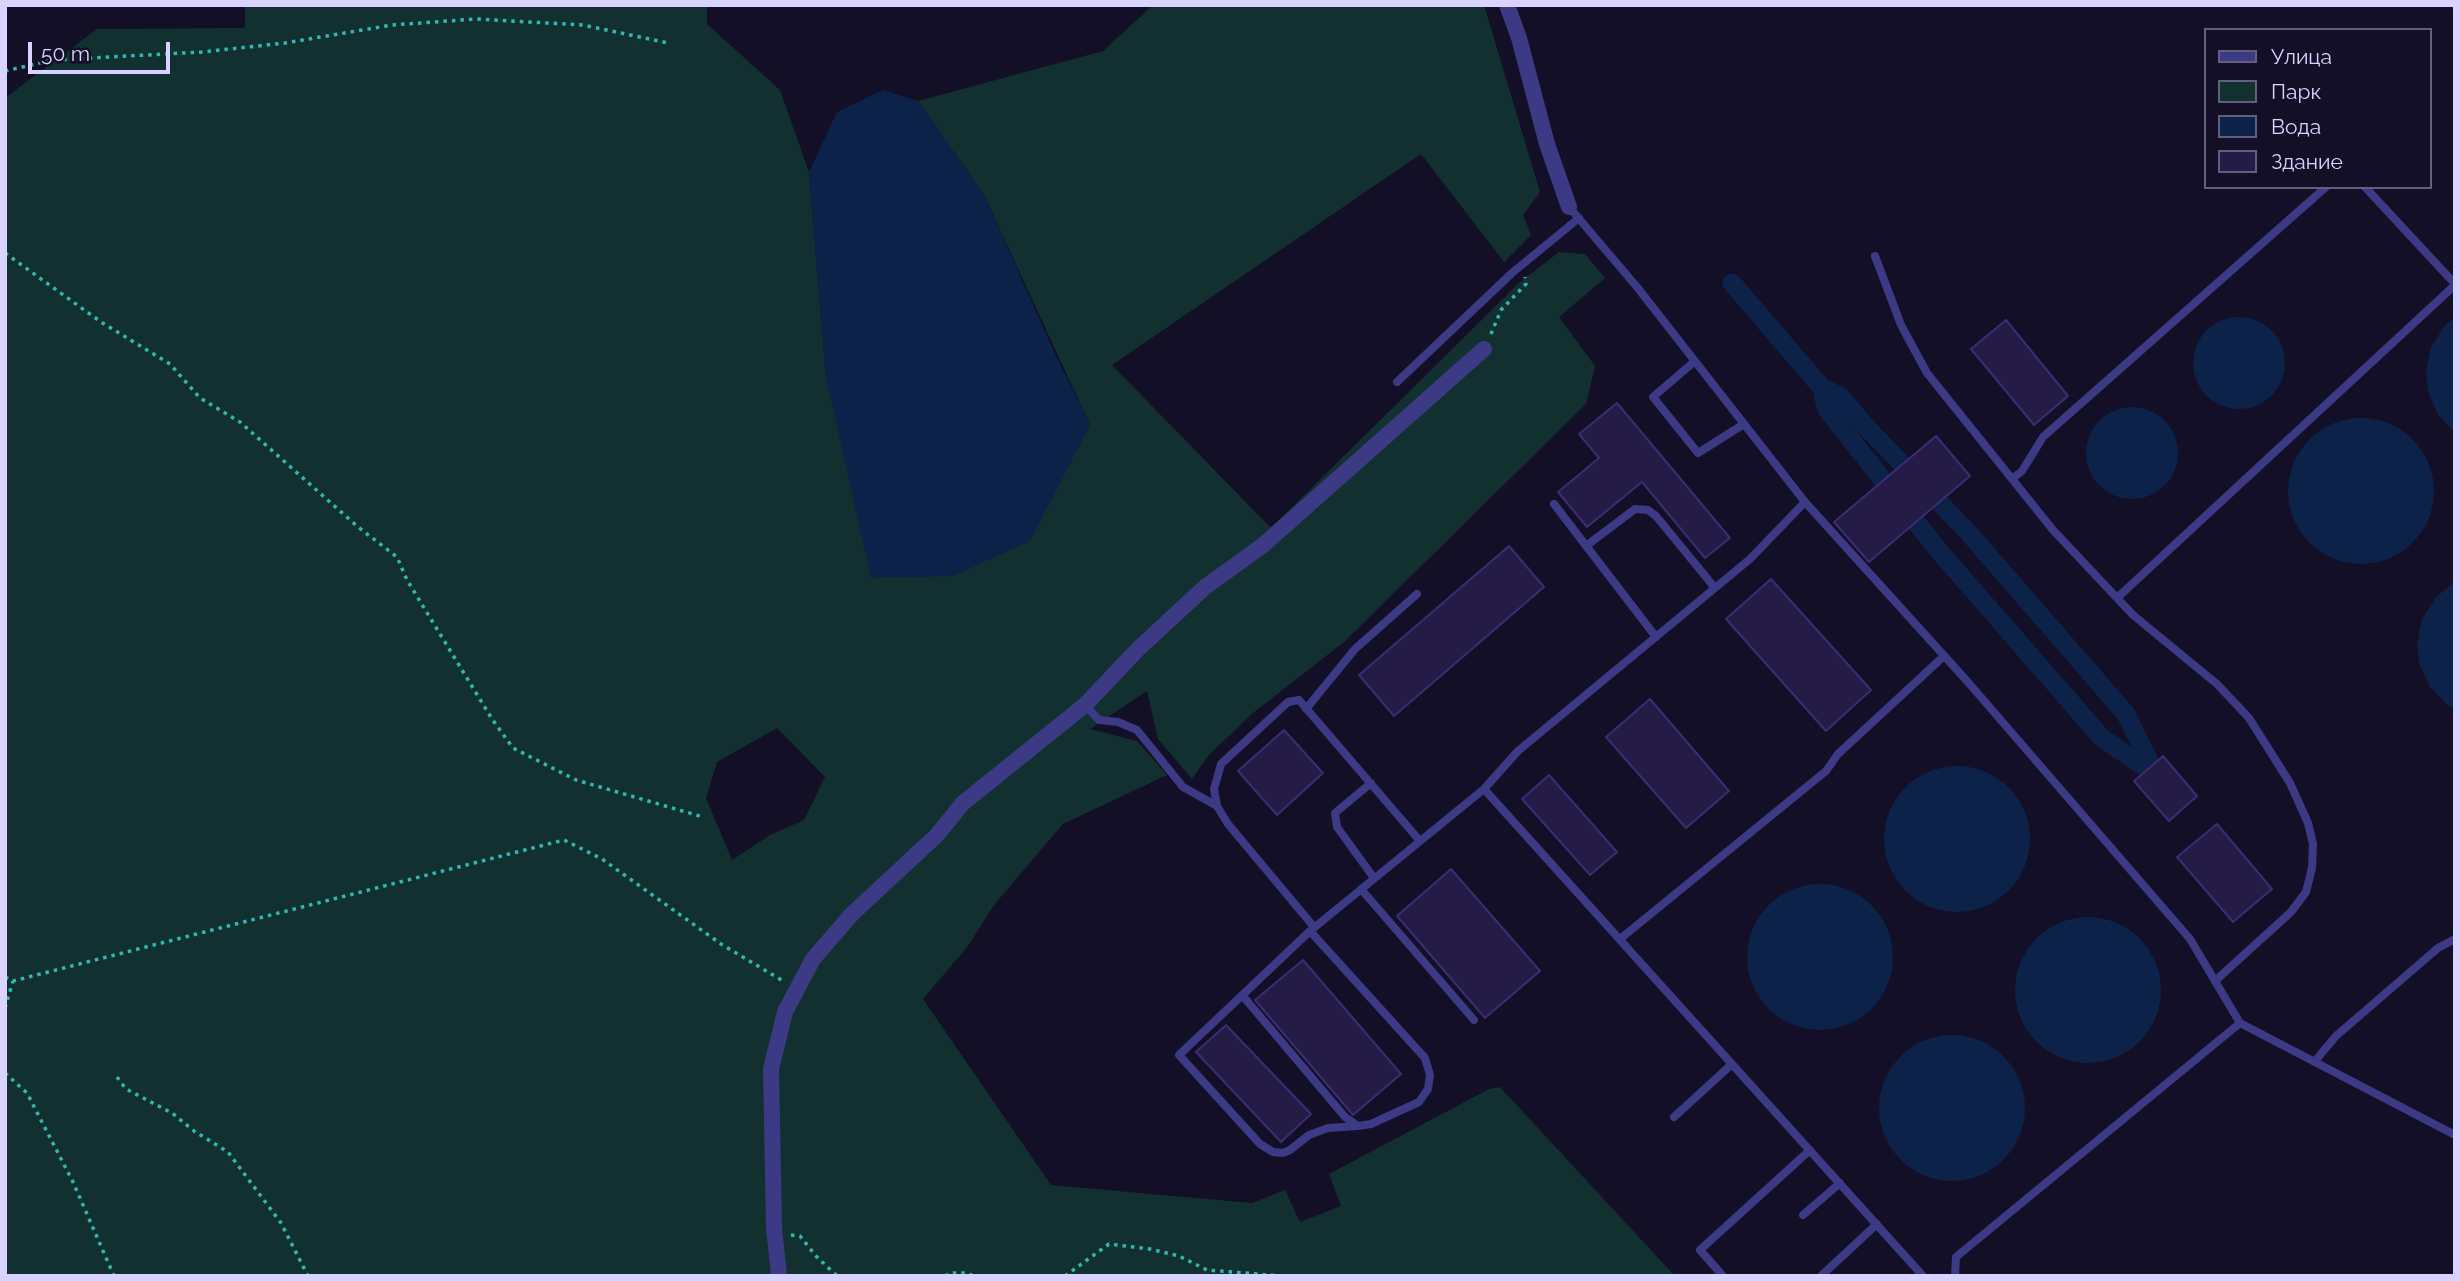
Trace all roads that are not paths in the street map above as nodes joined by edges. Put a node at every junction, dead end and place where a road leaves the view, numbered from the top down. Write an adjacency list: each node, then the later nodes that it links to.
1 (1507, 5): 4 (street)
2 (2324, 189): 11 (lane)
3 (2367, 189): 6 (lane)
4 (1574, 213): 8 (lane); 9 (lane)
5 (1875, 256): 11 (lane)
6 (2455, 285): 17 (lane)
7 (1484, 349): 20 (street)
8 (1695, 360): 10 (lane); 10 (lane)
9 (1397, 382)
10 (1744, 424): 12 (lane)
11 (2012, 479): 17 (lane)
12 (1805, 502): 15 (lane); 19 (lane)
13 (1554, 504): 14 (lane)
14 (1586, 545): 15 (lane); 18 (lane)
15 (1715, 588): 18 (lane)
16 (1417, 594): 21 (lane)
17 (2117, 598): 31 (lane)
18 (1656, 637): 23 (lane)
19 (1944, 656): 29 (lane); 31 (lane)
20 (1085, 705): 24 (lane); 44 (street)
21 (1307, 709): 22 (lane); 24 (lane)
22 (1371, 783): 25 (lane); 26 (lane)
23 (1484, 789): 25 (lane); 29 (lane)
24 (1217, 806): 28 (lane)
25 (1420, 841): 26 (lane)
26 (1374, 878): 27 (lane)
27 (1361, 889): 28 (lane); 33 (lane)
28 (1312, 929): 32 (lane); 38 (lane)
29 (1620, 939): 36 (lane)
30 (2455, 939): 35 (lane)
31 (2215, 981): 34 (lane)
32 (1242, 995): 38 (lane); 38 (lane)
33 (1474, 1020)
34 (2240, 1023): 35 (lane); 48 (lane)
35 (2315, 1061): 39 (lane)
36 (1732, 1064): 37 (lane); 40 (lane)
37 (1674, 1116)
38 (1358, 1126)
39 (2455, 1135)
40 (1810, 1150): 41 (lane); 45 (lane)
41 (1840, 1183): 42 (lane); 43 (lane)
42 (1803, 1215)
43 (1877, 1224): 46 (lane); 47 (lane)
44 (779, 1276)
45 (1723, 1276)
46 (1821, 1276)
47 (1923, 1276)
48 (1955, 1276)

